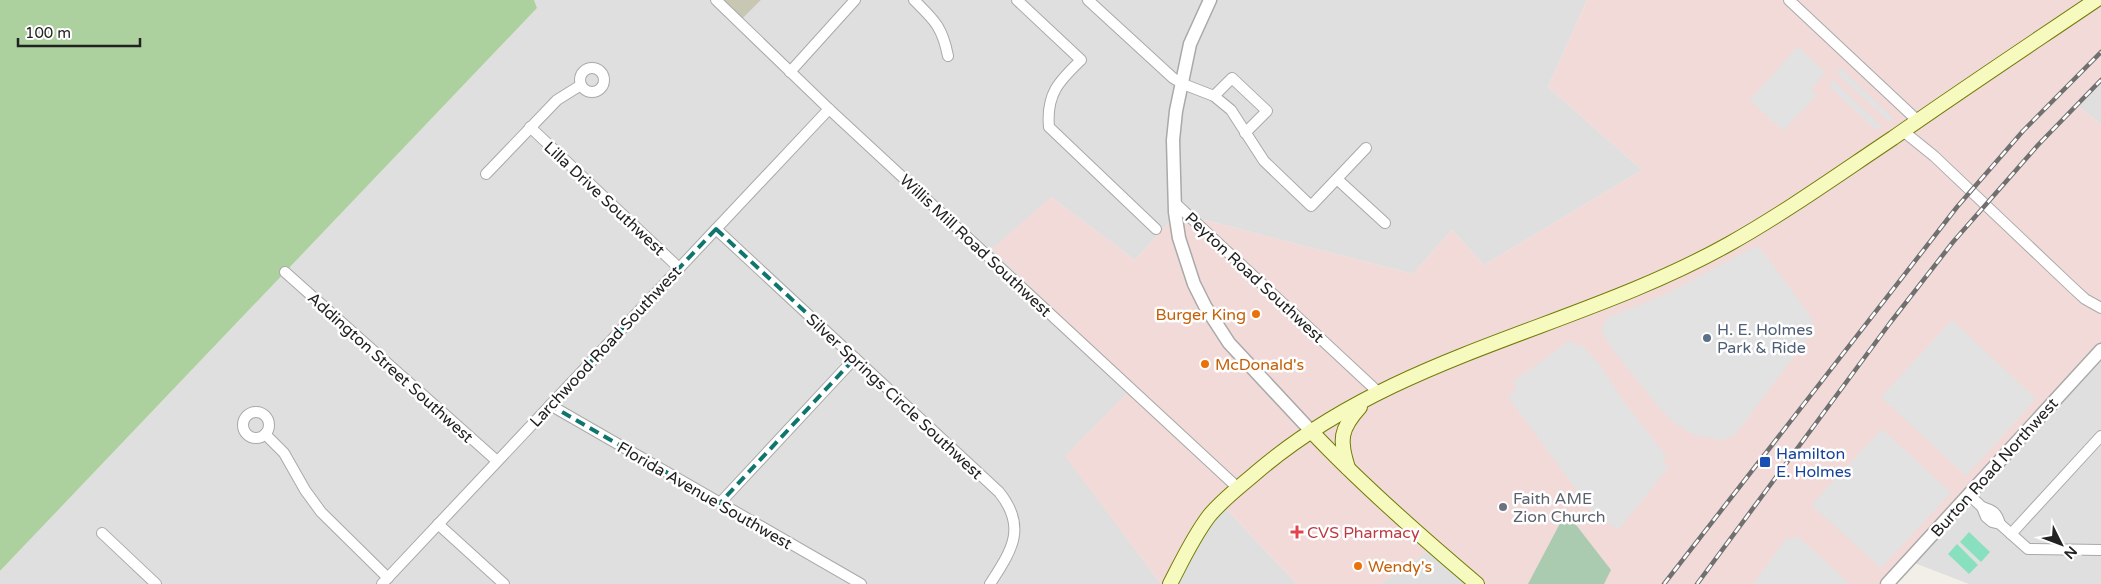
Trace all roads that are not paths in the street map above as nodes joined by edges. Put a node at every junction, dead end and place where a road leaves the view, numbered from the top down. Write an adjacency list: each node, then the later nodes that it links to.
1 (716, 0): 10 (street, Willis Mill Road Southwest)
2 (855, 0): 10 (street)
3 (914, 0): 9 (street)
4 (1017, 0): 24 (street)
5 (1088, 0): 11 (street)
6 (1210, 0): 11 (street, Peyton Road Southwest)
7 (1789, 0): 15 (street)
8 (2096, 0): 15 (main road)
9 (948, 56)
10 (790, 72): 14 (street, Willis Mill Road Southwest)
11 (1183, 84): 13 (street); 22 (street, Peyton Road Southwest)
12 (581, 85): 16 (street)
13 (1214, 96): 18 (street); 18 (street)
14 (829, 110): 25 (street, Larchwood Road Southwest); 38 (street, Willis Mill Road Southwest)
15 (1918, 121): 17 (main road)
16 (530, 127): 20 (street); 26 (street, Lilla Drive Southwest)
17 (1903, 130): 28 (street); 31 (main road)
18 (1245, 132): 21 (street)
19 (1366, 148): 21 (street)
20 (486, 174)
21 (1337, 179): 23 (street)
22 (1175, 203): 31 (street, Peyton Road Southwest); 33 (street)
23 (1385, 223)
24 (1156, 229)
25 (716, 230): 26 (street, Larchwood Road Southwest); 30 (street, Silver Springs Circle Southwest)
26 (679, 268): 32 (street, Larchwood Road Southwest)
27 (285, 272): 36 (street, Addington Street Southwest)
28 (2101, 308)
29 (2101, 350): 39 (street, Burton Road Northwest)
30 (855, 358): 40 (street); 49 (street, Silver Springs Circle Southwest)
31 (1374, 395): 33 (main road); 37 (main road)
32 (550, 405): 36 (street, Larchwood Road Southwest); 40 (street, Florida Avenue Southwest)
33 (1311, 431): 37 (main road); 38 (main road)
34 (265, 434): 45 (street)
35 (2101, 436): 43 (street)
36 (497, 461): 41 (street, Larchwood Road Southwest)
37 (1349, 471): 51 (main road)
38 (1238, 488): 50 (main road)
39 (1969, 495): 43 (street); 52 (street, Burton Road Northwest)
40 (720, 503): 48 (street, Florida Avenue Southwest)
41 (438, 524): 45 (street, Larchwood Road Southwest); 47 (street)
42 (102, 533): 46 (street)
43 (2011, 534): 44 (street)
44 (2101, 550)
45 (385, 581)
46 (156, 584)
47 (504, 584)
48 (861, 584)
49 (990, 584)
50 (1170, 584)
51 (1477, 584)
52 (1887, 584)

